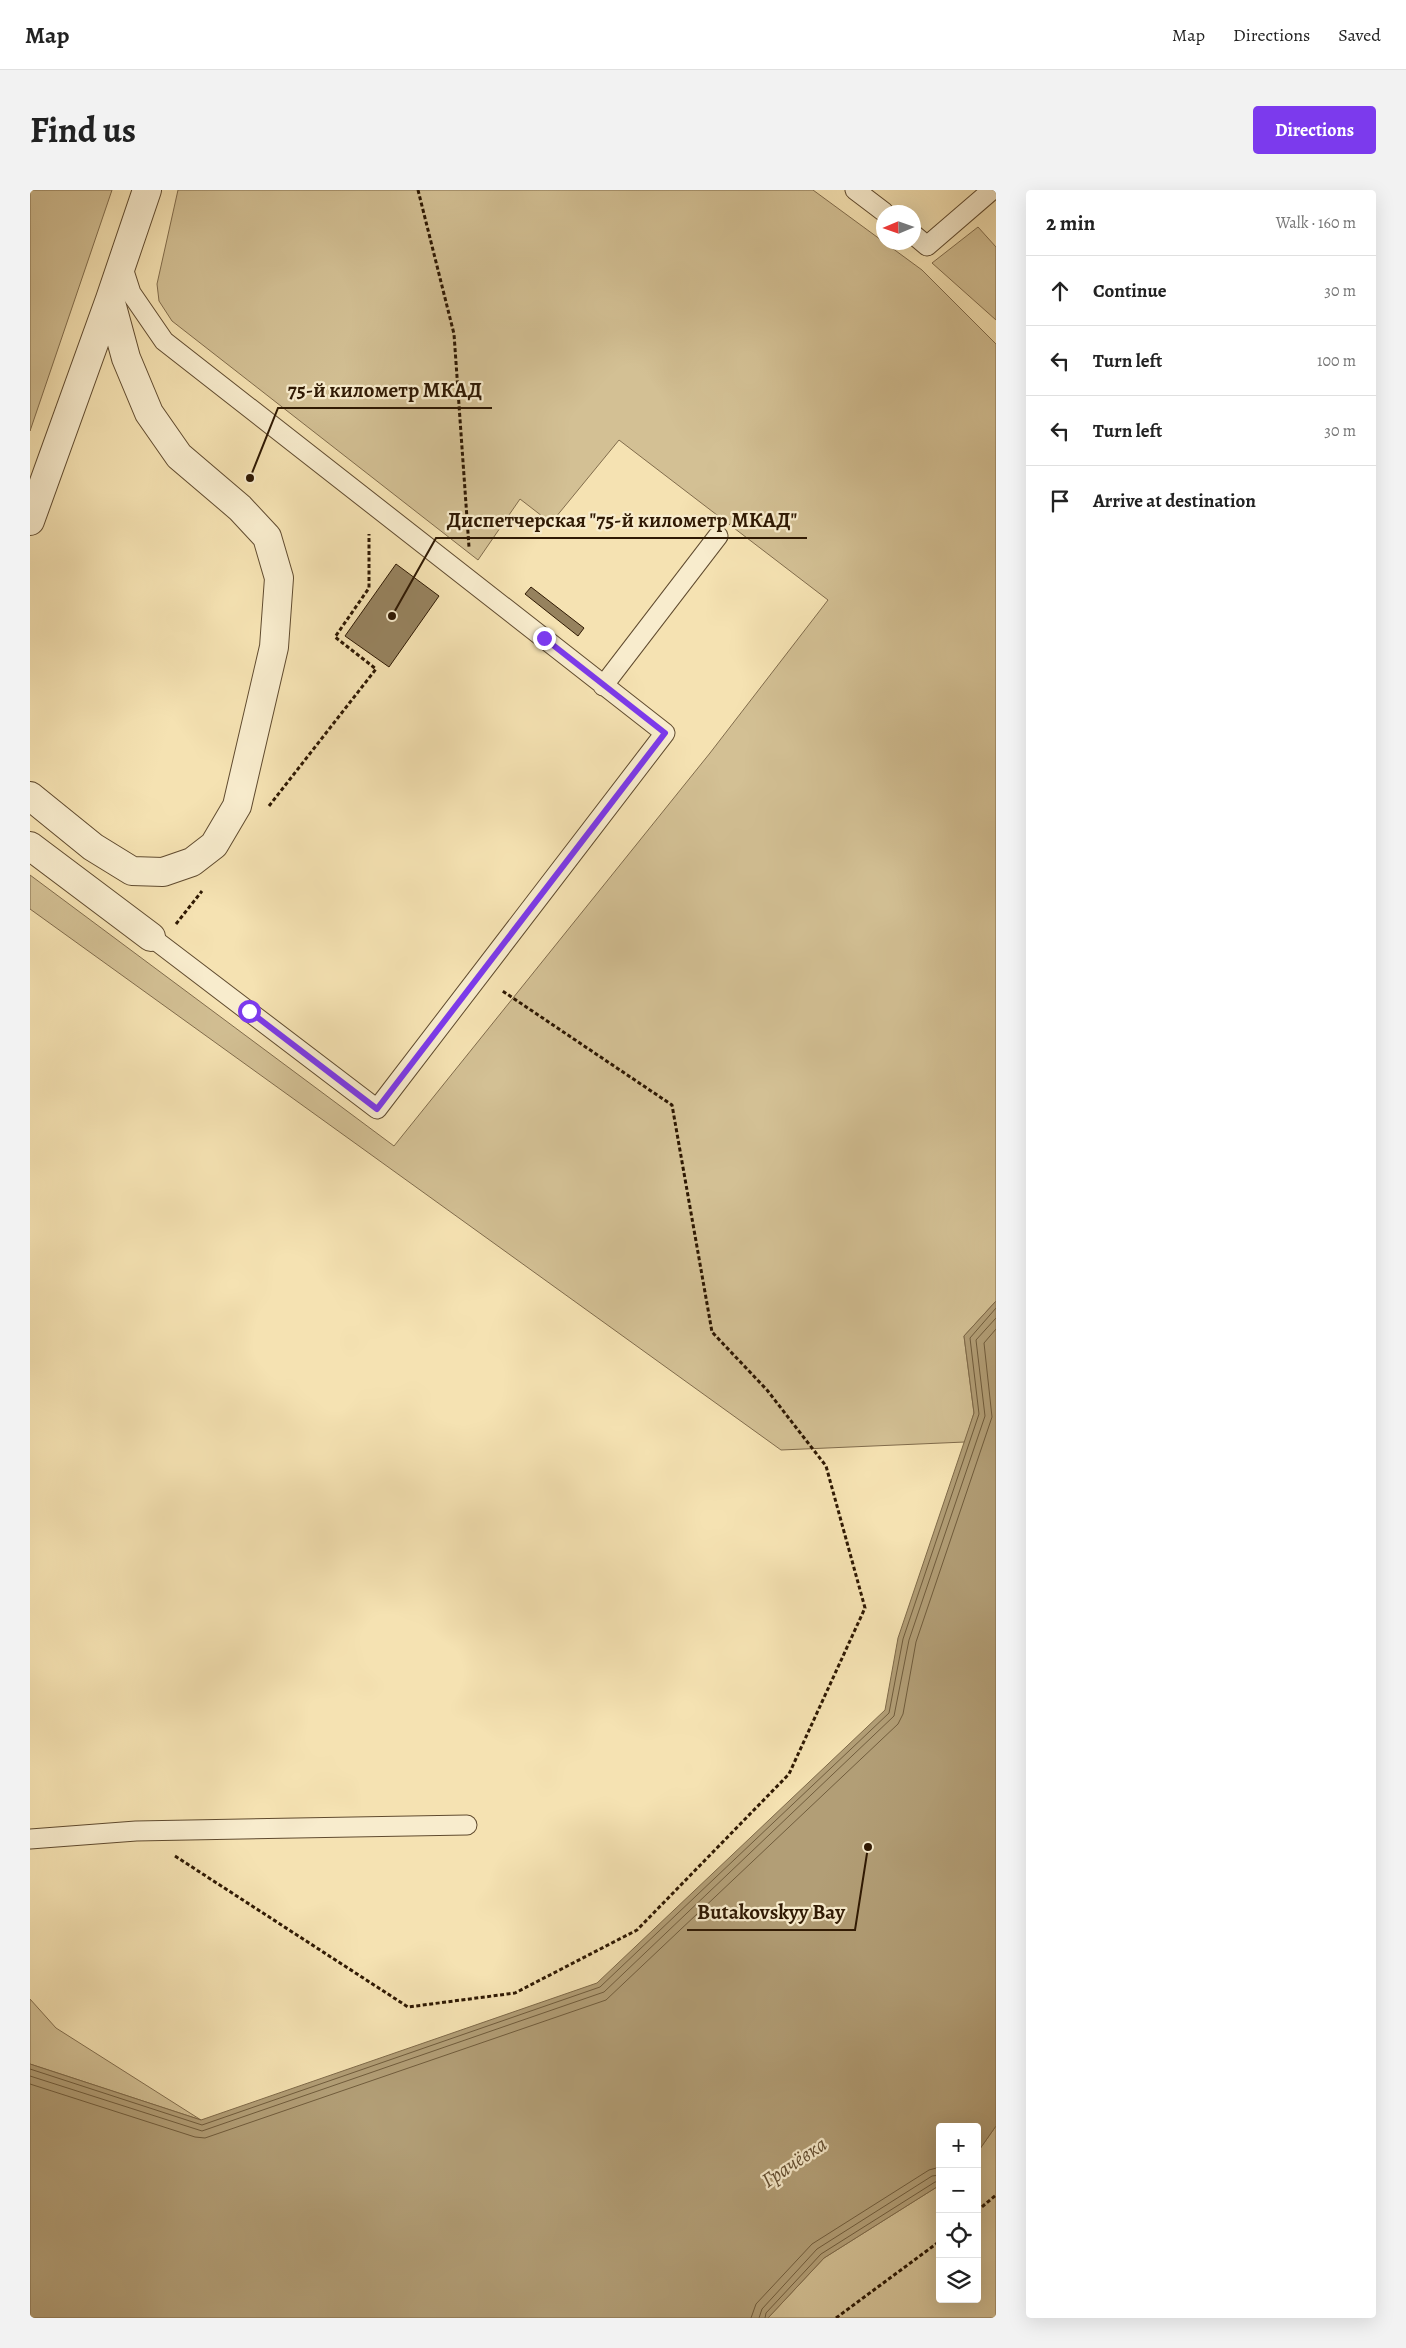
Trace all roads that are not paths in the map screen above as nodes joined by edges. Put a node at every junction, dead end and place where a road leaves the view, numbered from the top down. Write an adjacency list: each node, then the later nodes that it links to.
1 (147, 190): 6 (street)
2 (855, 190): 4 (lane)
3 (992, 190): 5 (lane)
4 (876, 206)
5 (921, 241)
6 (122, 265): 7 (street); 10 (lane)
7 (110, 299): 8 (street); 11 (street)
8 (30, 521)
9 (718, 536): 10 (lane)
10 (602, 686): 13 (lane)
11 (30, 796)
12 (30, 846): 13 (street)
13 (151, 937)
14 (467, 1825): 15 (lane)
15 (30, 1840)

